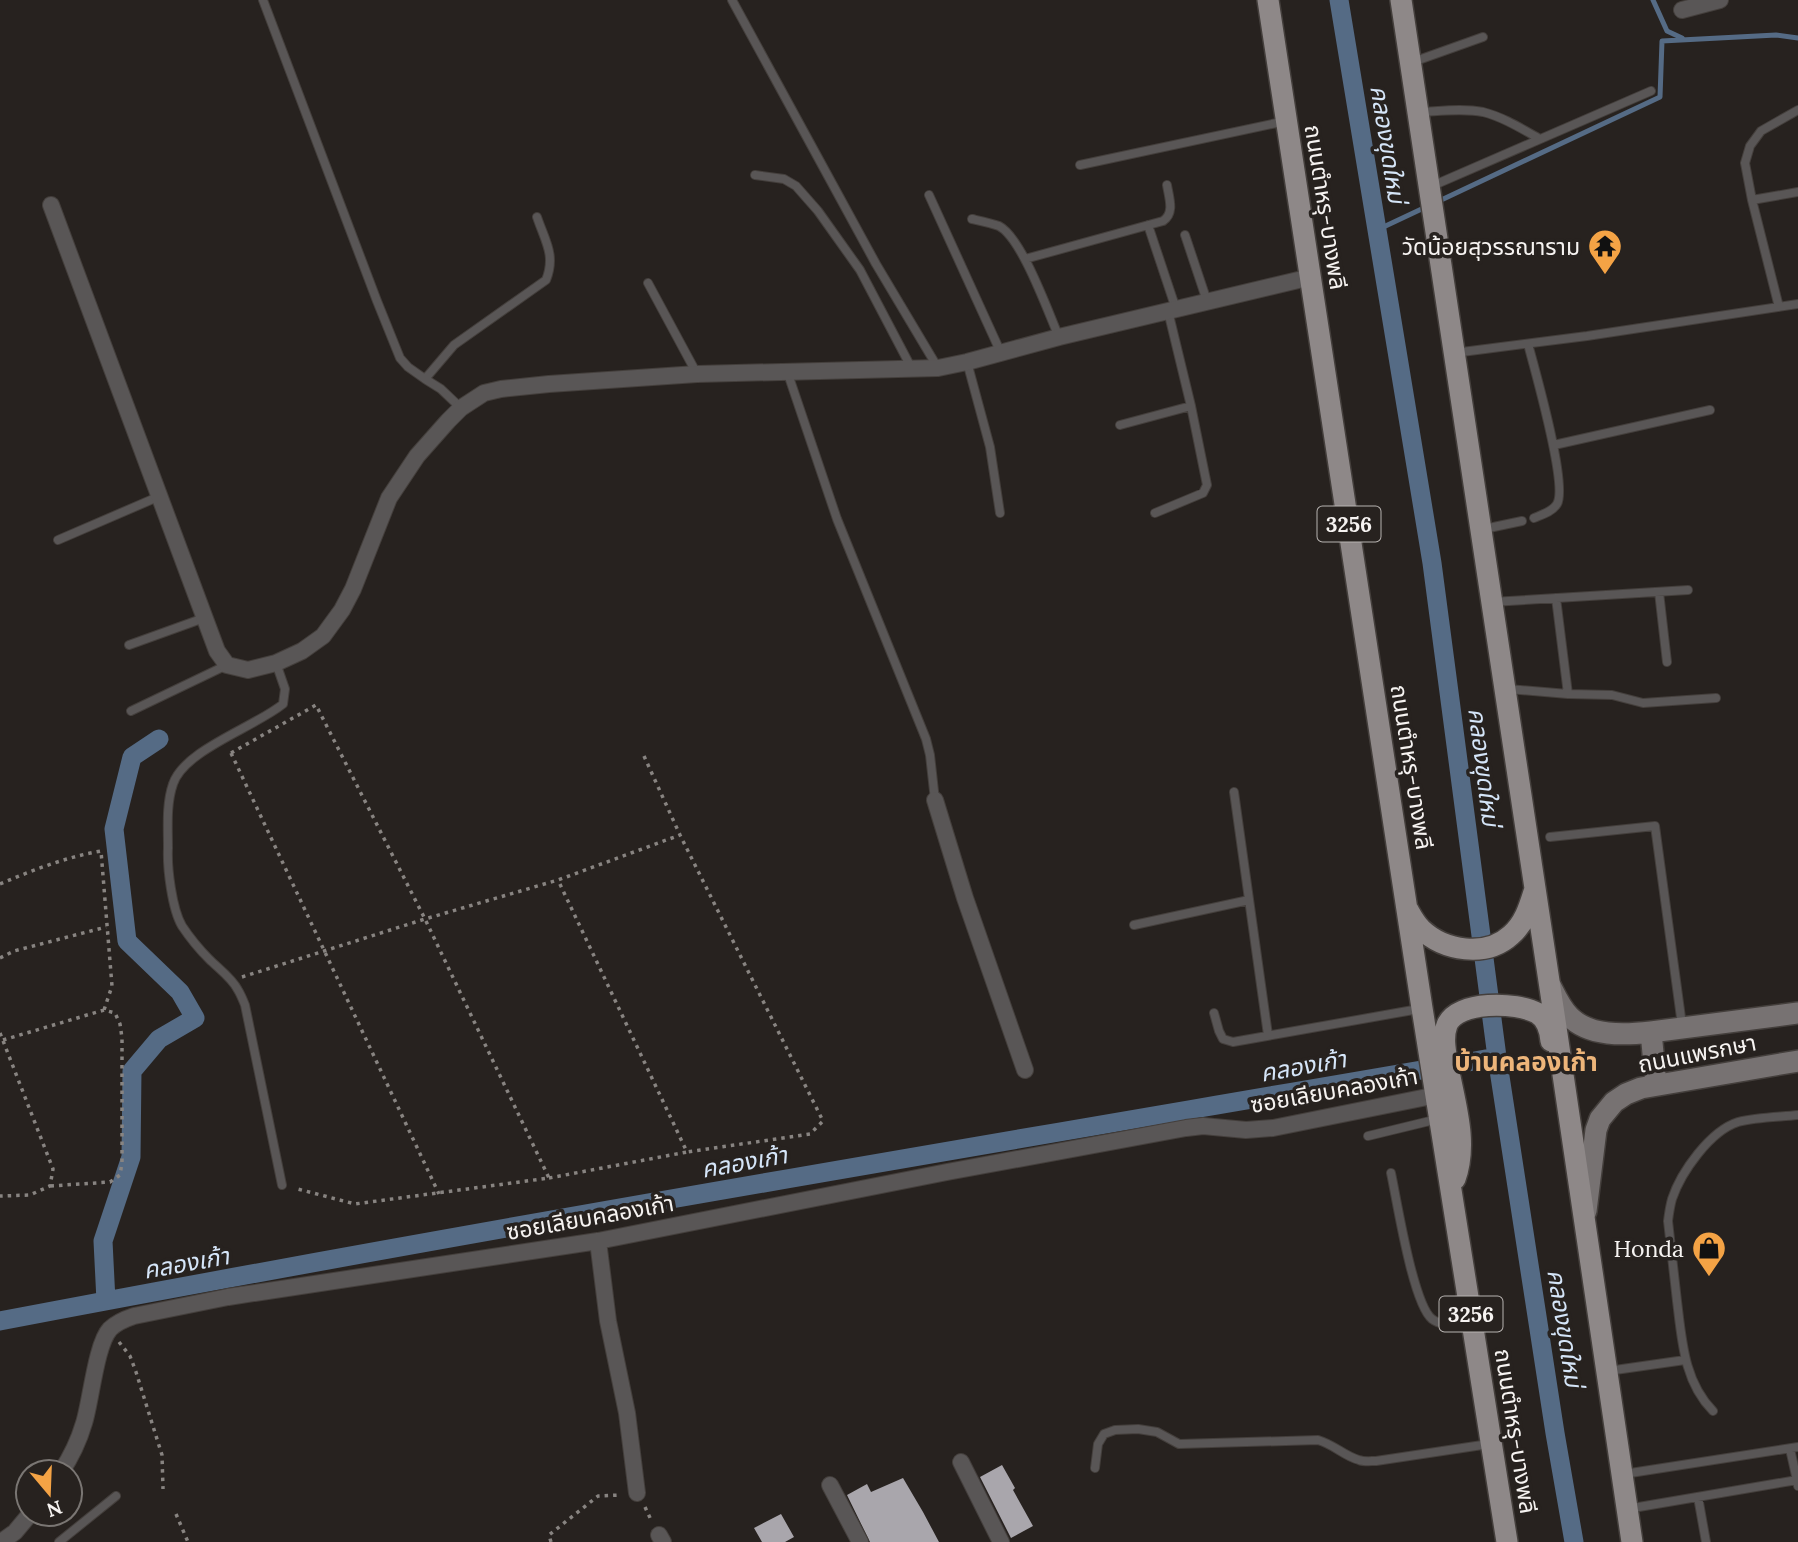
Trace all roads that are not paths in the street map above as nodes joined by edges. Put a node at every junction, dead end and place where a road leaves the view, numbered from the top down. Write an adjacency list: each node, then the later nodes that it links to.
1 (263, 0): 42 (lane)
2 (732, 0): 38 (lane)
3 (1268, 0): 12 (main road, ถนนตำหรุ-บางพลี / 3256)
4 (1401, 0): 8 (main road)
5 (1720, 0): 6 (street)
6 (1682, 10)
7 (1483, 37): 8 (lane)
8 (1410, 63): 11 (main road)
9 (1651, 91): 13 (lane)
10 (1798, 110): 20 (lane)
11 (1418, 112): 13 (lane); 17 (main road)
12 (1286, 121): 14 (lane); 27 (main road, ถนนตำหรุ-บางพลี / 3256)
13 (1540, 139): 17 (lane)
14 (1080, 165)
15 (755, 175): 39 (lane)
16 (1167, 185): 24 (lane)
17 (1429, 188): 36 (main road)
18 (1798, 192): 20 (lane)
19 (929, 195): 35 (lane)
20 (1752, 200): 31 (lane)
21 (51, 205): 48 (street)
22 (537, 217): 42 (lane)
23 (972, 219): 26 (lane)
24 (1149, 225): 26 (lane); 32 (lane)
25 (1185, 235): 29 (lane)
26 (1025, 259): 33 (lane)
27 (1311, 276): 29 (street); 73 (main road, ถนนตำหรุ-บางพลี / 3256)
28 (648, 283): 41 (lane)
29 (1207, 302): 32 (street)
30 (1798, 304): 31 (lane)
31 (1779, 307): 34 (lane)
32 (1172, 310): 33 (street); 43 (lane)
33 (1059, 337): 35 (street)
34 (1528, 344): 36 (lane); 47 (lane)
35 (1001, 353): 37 (street)
36 (1454, 353): 53 (main road)
37 (967, 362): 38 (street); 49 (lane)
38 (937, 368): 39 (street)
39 (912, 369): 40 (street)
40 (787, 371): 41 (street); 69 (lane)
41 (696, 374): 44 (street)
42 (425, 379): 44 (lane)
43 (1191, 406): 46 (lane); 50 (lane)
44 (461, 408): 62 (street)
45 (1710, 410): 47 (lane)
46 (1120, 425)
47 (1554, 445): 51 (lane)
48 (160, 496): 54 (lane); 59 (street)
49 (1000, 513)
50 (1154, 513)
51 (1534, 518)
52 (1522, 521): 53 (lane)
53 (1481, 530): 58 (main road)
54 (58, 540)
55 (1688, 590): 56 (lane)
56 (1659, 592): 57 (lane); 61 (lane)
57 (1556, 598): 58 (lane); 65 (lane)
58 (1492, 602): 64 (main road)
59 (204, 618): 60 (lane); 63 (street)
60 (129, 645)
61 (1667, 662)
62 (276, 663): 63 (street); 91 (lane)
63 (227, 665): 67 (lane)
64 (1505, 689): 65 (lane); 71 (main road)
65 (1568, 694): 66 (lane)
66 (1716, 698)
67 (131, 710)
68 (1234, 792): 72 (lane)
69 (935, 800): 84 (street)
70 (1550, 837): 79 (lane)
71 (1535, 888): 73 (main road); 75 (main road)
72 (1249, 900): 74 (lane); 81 (lane)
73 (1408, 908): 76 (main road, ถนนตำหรุ-บางพลี / 3256)
74 (1134, 925)
75 (1549, 982): 80 (main road, ถนนแพรกษา); 93 (main road)
76 (1422, 1008): 81 (lane); 82 (main road, ถนนตำหรุ-บางพลี / 3256)
77 (1214, 1013): 81 (lane)
78 (1798, 1013): 79 (main road, ถนนแพรกษา)
79 (1682, 1028): 80 (main road, ถนนแพรกษา)
80 (1651, 1032): 85 (main road)
81 (1268, 1035)
82 (1437, 1046): 86 (main road, ถนนตำหรุ-บางพลี / 3256); 95 (main road)
83 (1798, 1061): 85 (main road, ถนนแพรกษา)
84 (1025, 1070)
85 (1656, 1085): 93 (main road, ถนนแพรกษา)
86 (1441, 1087): 88 (main road, ถนนตำหรุ-บางพลี / 3256); 92 (main road); 94 (street, ซอยเลียบคลองเก้า)
87 (1798, 1115): 97 (lane)
88 (1441, 1118): 89 (lane); 92 (main road, ถนนตำหรุ-บางพลี / 3256)
89 (1368, 1136)
90 (1391, 1173): 96 (lane)
91 (282, 1185)
92 (1451, 1188): 96 (main road, ถนนตำหรุ-บางพลี / 3256)
93 (1584, 1228): 95 (main road)
94 (597, 1241): 102 (street, ซอยเลียบคลองเก้า); 108 (street)
95 (1591, 1274): 98 (main road)
96 (1473, 1322): 100 (main road, ถนนตำหรุ-บางพลี / 3256)
97 (1685, 1360): 98 (lane); 99 (lane)
98 (1606, 1371): 105 (main road)
99 (1713, 1411)
100 (1492, 1443): 104 (lane); 117 (main road, ถนนตำหรุ-บางพลี / 3256)
101 (1794, 1448): 105 (lane); 106 (lane)
102 (69, 1458)
103 (961, 1462): 116 (street)
104 (1095, 1468)
105 (1621, 1474): 111 (main road)
106 (1797, 1483): 110 (lane)
107 (830, 1485): 115 (street)
108 (637, 1493)
109 (116, 1496): 114 (lane)
110 (1699, 1497): 111 (lane); 119 (lane)
111 (1626, 1509): 118 (main road)
112 (18, 1528): 113 (street)
113 (1, 1542)
114 (59, 1542)
115 (860, 1542)
116 (1001, 1542)
117 (1507, 1542)
118 (1632, 1542)
119 (1706, 1542)

